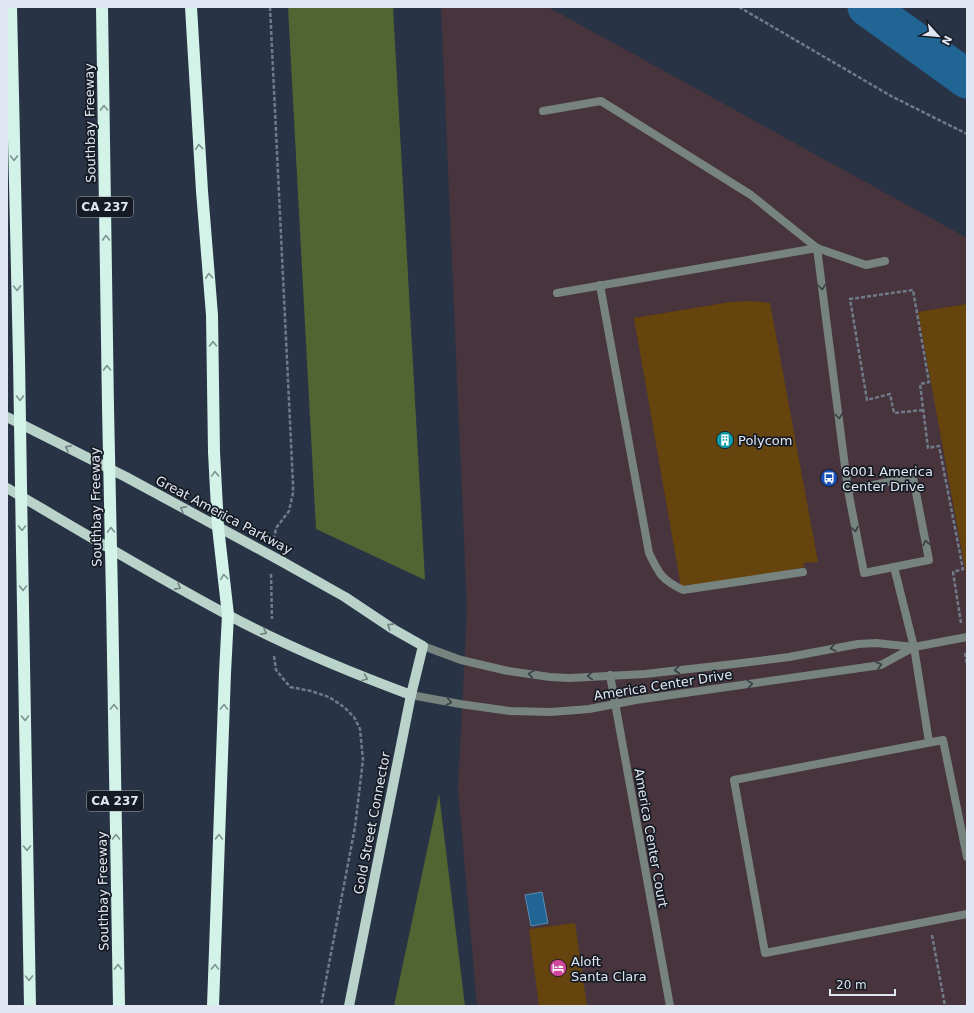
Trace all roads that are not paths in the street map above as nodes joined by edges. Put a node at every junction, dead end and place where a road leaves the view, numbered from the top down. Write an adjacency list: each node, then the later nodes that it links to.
1 (11, 7): 25 (highway, one-way to 25, bridge)
2 (102, 7): 26 (highway, Southbay Freeway / CA 237, one-way to 2, bridge)
3 (190, 7): 12 (highway, one-way to 3)
4 (543, 111): 5 (street)
5 (817, 248): 6 (street); 7 (street); 11 (street, one-way to 11)
6 (885, 261)
7 (600, 285): 8 (street); 14 (street)
8 (557, 293)
9 (7, 417): 12 (main road, Great America Parkway, one-way to 9)
10 (7, 488): 15 (main road, one-way to 15)
11 (848, 490): 13 (street, one-way to 13); 13 (street, one-way to 11)
12 (218, 527): 15 (highway, one-way to 12); 17 (main road, Great America Parkway, one-way to 12)
13 (894, 567): 18 (street)
14 (803, 572)
15 (228, 615): 20 (main road, one-way to 20); 27 (highway, one-way to 15)
16 (967, 637): 18 (street, America Center Drive)
17 (423, 646): 19 (street, America Center Drive, one-way to 17); 20 (main road, Gold Street Connector)
18 (914, 646): 19 (street, America Center Drive, one-way to 19); 21 (street, America Center Drive, one-way to 18); 22 (street)
19 (610, 675): 21 (street, America Center Court)
20 (411, 695): 21 (street, America Center Drive, one-way to 21); 28 (main road, Gold Street Connector)
21 (615, 705): 29 (street, America Center Court)
22 (928, 742): 23 (street); 24 (street)
23 (967, 857)
24 (967, 914)
25 (30, 1006)
26 (119, 1006)
27 (213, 1006)
28 (349, 1006)
29 (670, 1006)

